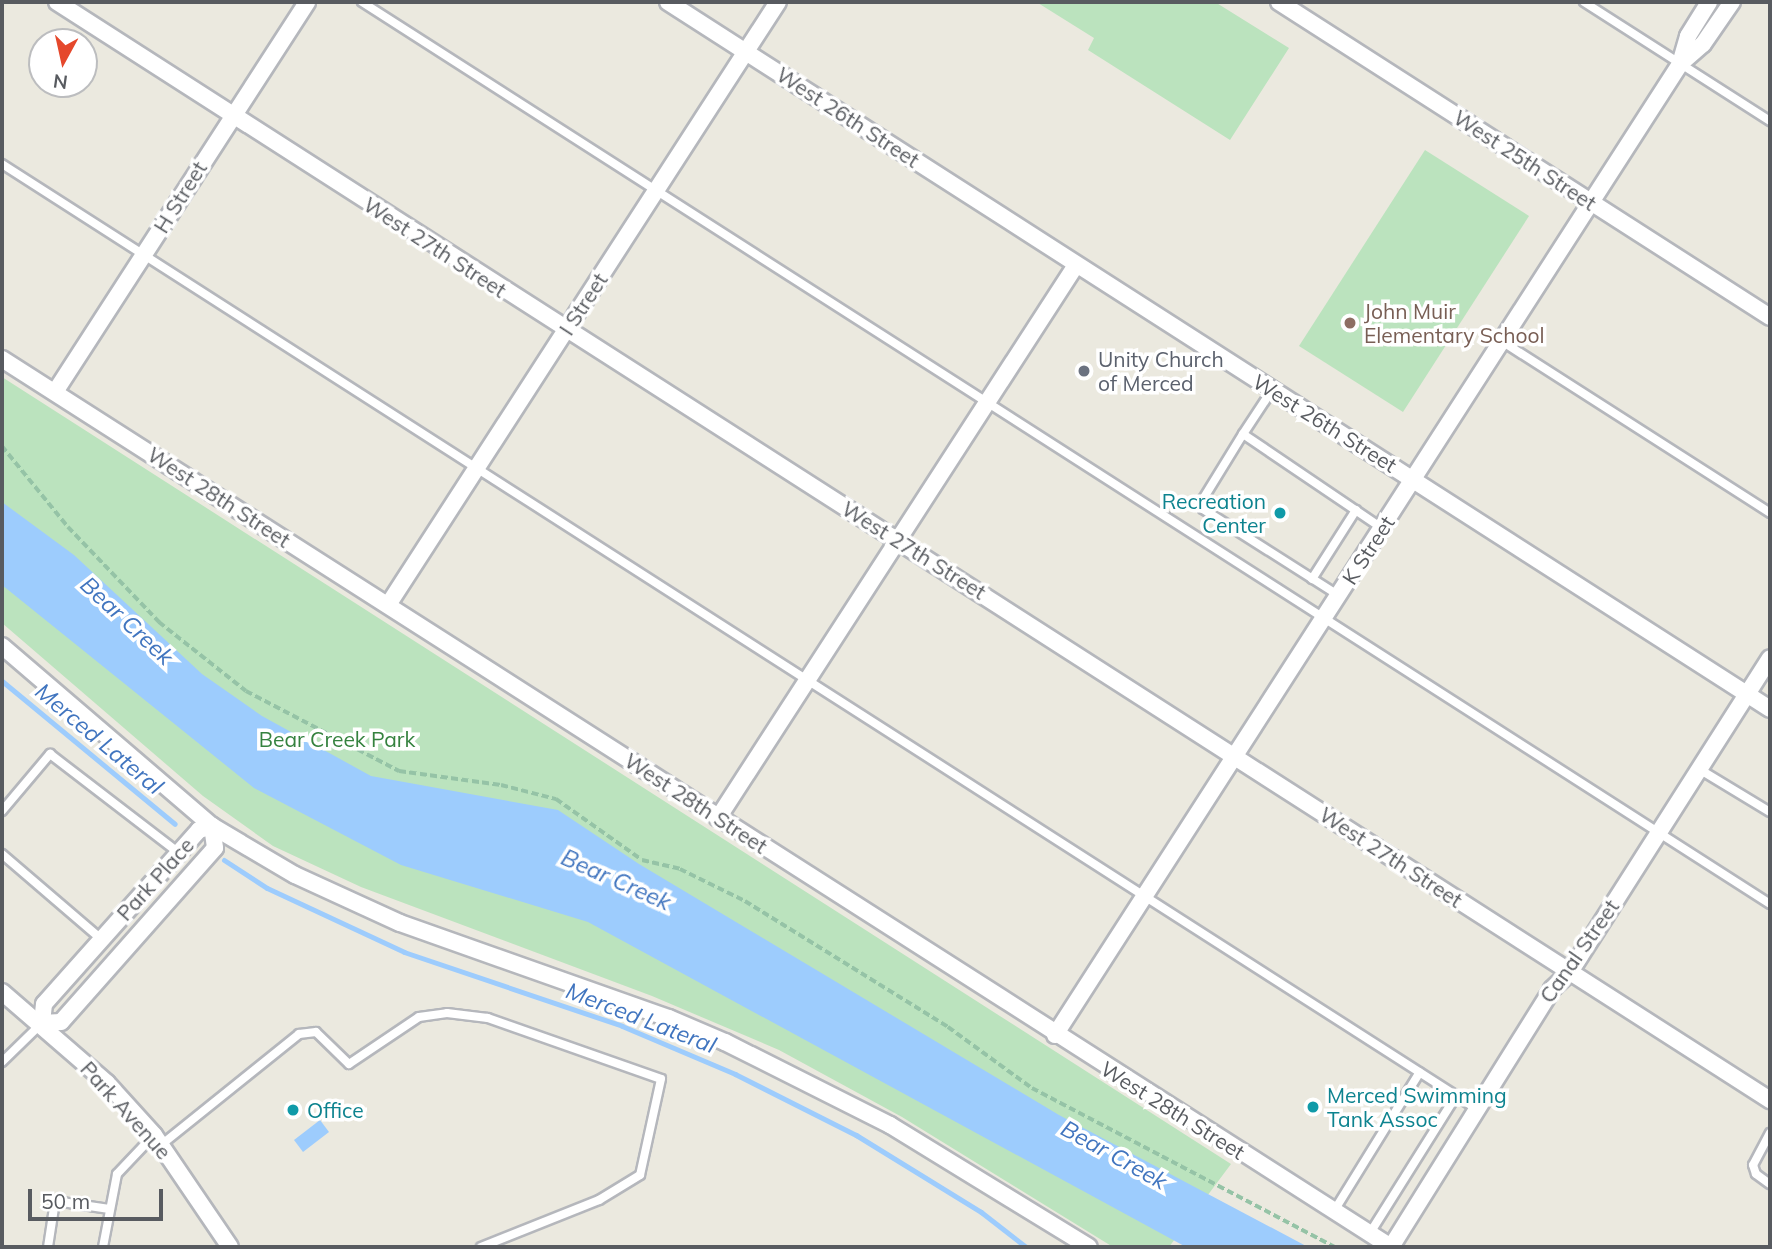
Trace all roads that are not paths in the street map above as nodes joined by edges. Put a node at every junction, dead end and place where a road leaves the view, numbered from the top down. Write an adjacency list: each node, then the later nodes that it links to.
1 (57, 2): 12 (street, West 27th Street)
2 (307, 2): 12 (street, H Street)
3 (362, 2): 15 (lane)
4 (668, 2): 10 (street, West 26th Street)
5 (778, 2): 10 (street, I Street)
6 (1279, 2): 16 (street, West 25th Street)
7 (1584, 2): 11 (lane)
8 (1709, 2): 11 (street, K Street)
9 (1731, 2): 11 (street, K Street)
10 (745, 52): 15 (street, I Street); 18 (street, West 26th Street)
11 (1680, 64): 13 (lane); 16 (street, K Street)
12 (231, 116): 17 (street, H Street); 20 (street, West 27th Street)
13 (1770, 121)
14 (2, 164): 17 (lane)
15 (657, 190): 20 (street, I Street); 25 (lane)
16 (1592, 203): 19 (street, West 25th Street); 21 (street, K Street)
17 (143, 256): 24 (street, H Street); 27 (lane)
18 (1076, 265): 23 (street, West 26th Street); 25 (street)
19 (1770, 317)
20 (566, 331): 27 (street, I Street); 32 (street, West 27th Street)
21 (1503, 342): 28 (street, K Street); 30 (lane)
22 (2, 359): 24 (street, West 28th Street)
23 (1273, 389): 26 (lane); 28 (street, West 26th Street)
24 (55, 392): 35 (street, West 28th Street)
25 (986, 404): 32 (street); 36 (lane)
26 (1243, 434): 29 (lane); 33 (lane)
27 (477, 466): 35 (street, I Street); 39 (lane)
28 (1414, 479): 31 (street, K Street); 40 (street, West 26th Street)
29 (1356, 510): 31 (lane); 33 (lane)
30 (1770, 513)
31 (1382, 528): 34 (street, K Street)
32 (898, 539): 39 (street); 42 (street, West 27th Street)
33 (1312, 579): 34 (lane)
34 (1338, 596): 36 (street, K Street)
35 (388, 605): 46 (street, West 28th Street)
36 (1323, 619): 42 (street, K Street); 48 (lane)
37 (2, 646): 47 (street)
38 (1770, 658): 40 (street, Canal Street)
39 (808, 678): 46 (street); 52 (lane)
40 (1747, 694): 41 (street, West 26th Street); 43 (street, Canal Street)
41 (1770, 709)
42 (1234, 755): 52 (street, K Street); 57 (street, West 27th Street)
43 (1699, 769): 45 (lane); 48 (street, Canal Street)
44 (2, 811): 50 (lane)
45 (1770, 813)
46 (718, 818): 60 (street, West 28th Street)
47 (212, 826): 50 (street, Park Place); 51 (street, Park Place); 76 (street)
48 (1658, 832): 54 (lane); 57 (street, Canal Street)
49 (2, 854): 56 (lane)
50 (176, 855): 51 (street); 53 (street, Park Place)
51 (192, 874): 55 (street, Park Place)
52 (1145, 893): 60 (street, K Street); 62 (lane)
53 (139, 897): 55 (street); 56 (street, Park Place)
54 (1770, 904)
55 (158, 912): 59 (street, Park Place)
56 (102, 939): 59 (street, Park Place)
57 (1570, 972): 64 (street, West 27th Street); 65 (street, Canal Street)
58 (2, 992): 59 (street, Park Avenue)
59 (41, 1023): 61 (lane); 67 (street, Park Avenue)
60 (1055, 1035): 70 (street, West 28th Street)
61 (2, 1062)
62 (1420, 1072): 63 (lane); 70 (lane)
63 (1456, 1096): 65 (lane); 71 (lane)
64 (1770, 1100)
65 (1477, 1109): 77 (street, Canal Street)
66 (1770, 1133): 68 (lane)
67 (157, 1140): 69 (lane); 74 (street, Park Avenue); 75 (lane)
68 (1770, 1184)
69 (109, 1209): 72 (lane); 73 (lane)
70 (1334, 1210): 71 (street, West 28th Street)
71 (1370, 1233): 77 (street, West 28th Street)
72 (48, 1247)
73 (103, 1247)
74 (230, 1247)
75 (481, 1247)
76 (1089, 1247)
77 (1391, 1247)

